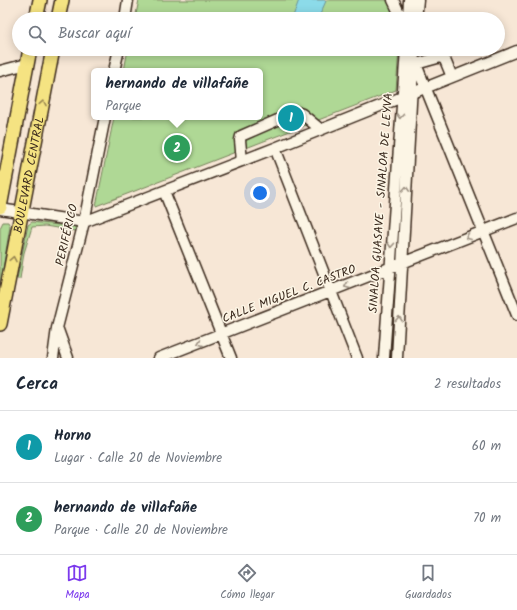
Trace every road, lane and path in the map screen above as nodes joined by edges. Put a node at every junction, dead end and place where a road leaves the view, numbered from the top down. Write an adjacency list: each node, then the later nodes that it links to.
1 (40, 0): 7 (main road)
2 (62, 0): 8 (main road)
3 (128, 0): 9 (street)
4 (393, 0): 10 (street)
5 (409, 0): 11 (street)
6 (418, 0): 12 (street)
7 (37, 12)
8 (59, 12)
9 (126, 12)
10 (399, 12)
11 (408, 12)
12 (417, 12)
13 (517, 51): 20 (street)
14 (29, 56): 21 (main road, BOULEVARD CENTRAL)
15 (52, 56): 33 (main road, BOULEVARD CENTRAL, one-way to 15)
16 (117, 56): 22 (street)
17 (406, 56): 26 (street, SINALOA GUASAVE - SINALOA DE LEYVA)
18 (414, 56): 24 (street); 25 (street); 26 (street, SINALOA GUASAVE - SINALOA DE LEYVA)
19 (504, 56): 24 (street)
20 (505, 56)
21 (27, 64): 23 (street); 32 (main road, BOULEVARD CENTRAL)
22 (115, 68)
23 (0, 71)
24 (452, 77): 25 (street)
25 (426, 86): 26 (street); 36 (street)
26 (406, 95): 28 (street); 37 (street, SINALOA GUASAVE - SINALOA DE LEYVA, one-way to 26); 38 (street, SINALOA GUASAVE - SINALOA DE LEYVA, one-way to 38)
27 (104, 120): 35 (street, PERIFÉRICO)
28 (320, 129): 29 (street); 30 (street)
29 (275, 148): 30 (street); 39 (street)
30 (242, 161): 31 (street)
31 (164, 191): 35 (street); 43 (street)
32 (0, 208): 33 (street)
33 (23, 213): 35 (street); 41 (main road, BOULEVARD CENTRAL, one-way to 33)
34 (517, 218): 36 (street, CALLE MIGUEL C. CASTRO)
35 (84, 222): 42 (street, PERIFÉRICO)
36 (483, 231): 37 (street, CALLE MIGUEL C. CASTRO, one-way to 37); 40 (street)
37 (403, 264): 38 (street, CALLE MIGUEL C. CASTRO); 50 (street, SINALOA GUASAVE - SINALOA DE LEYVA, one-way to 37)
38 (389, 269): 39 (street, CALLE MIGUEL C. CASTRO, one-way to 39); 49 (street, SINALOA GUASAVE - SINALOA DE LEYVA)
39 (332, 292): 43 (street, CALLE MIGUEL C. CASTRO); 48 (street)
40 (517, 315)
41 (0, 324)
42 (57, 328): 44 (street, PERIFÉRICO); 45 (street)
43 (221, 335): 46 (street, CALLE MIGUEL C. CASTRO, one-way to 46); 47 (street)
44 (53, 358)
45 (68, 358)
46 (159, 358)
47 (230, 358)
48 (358, 358)
49 (384, 358)
50 (397, 358)

